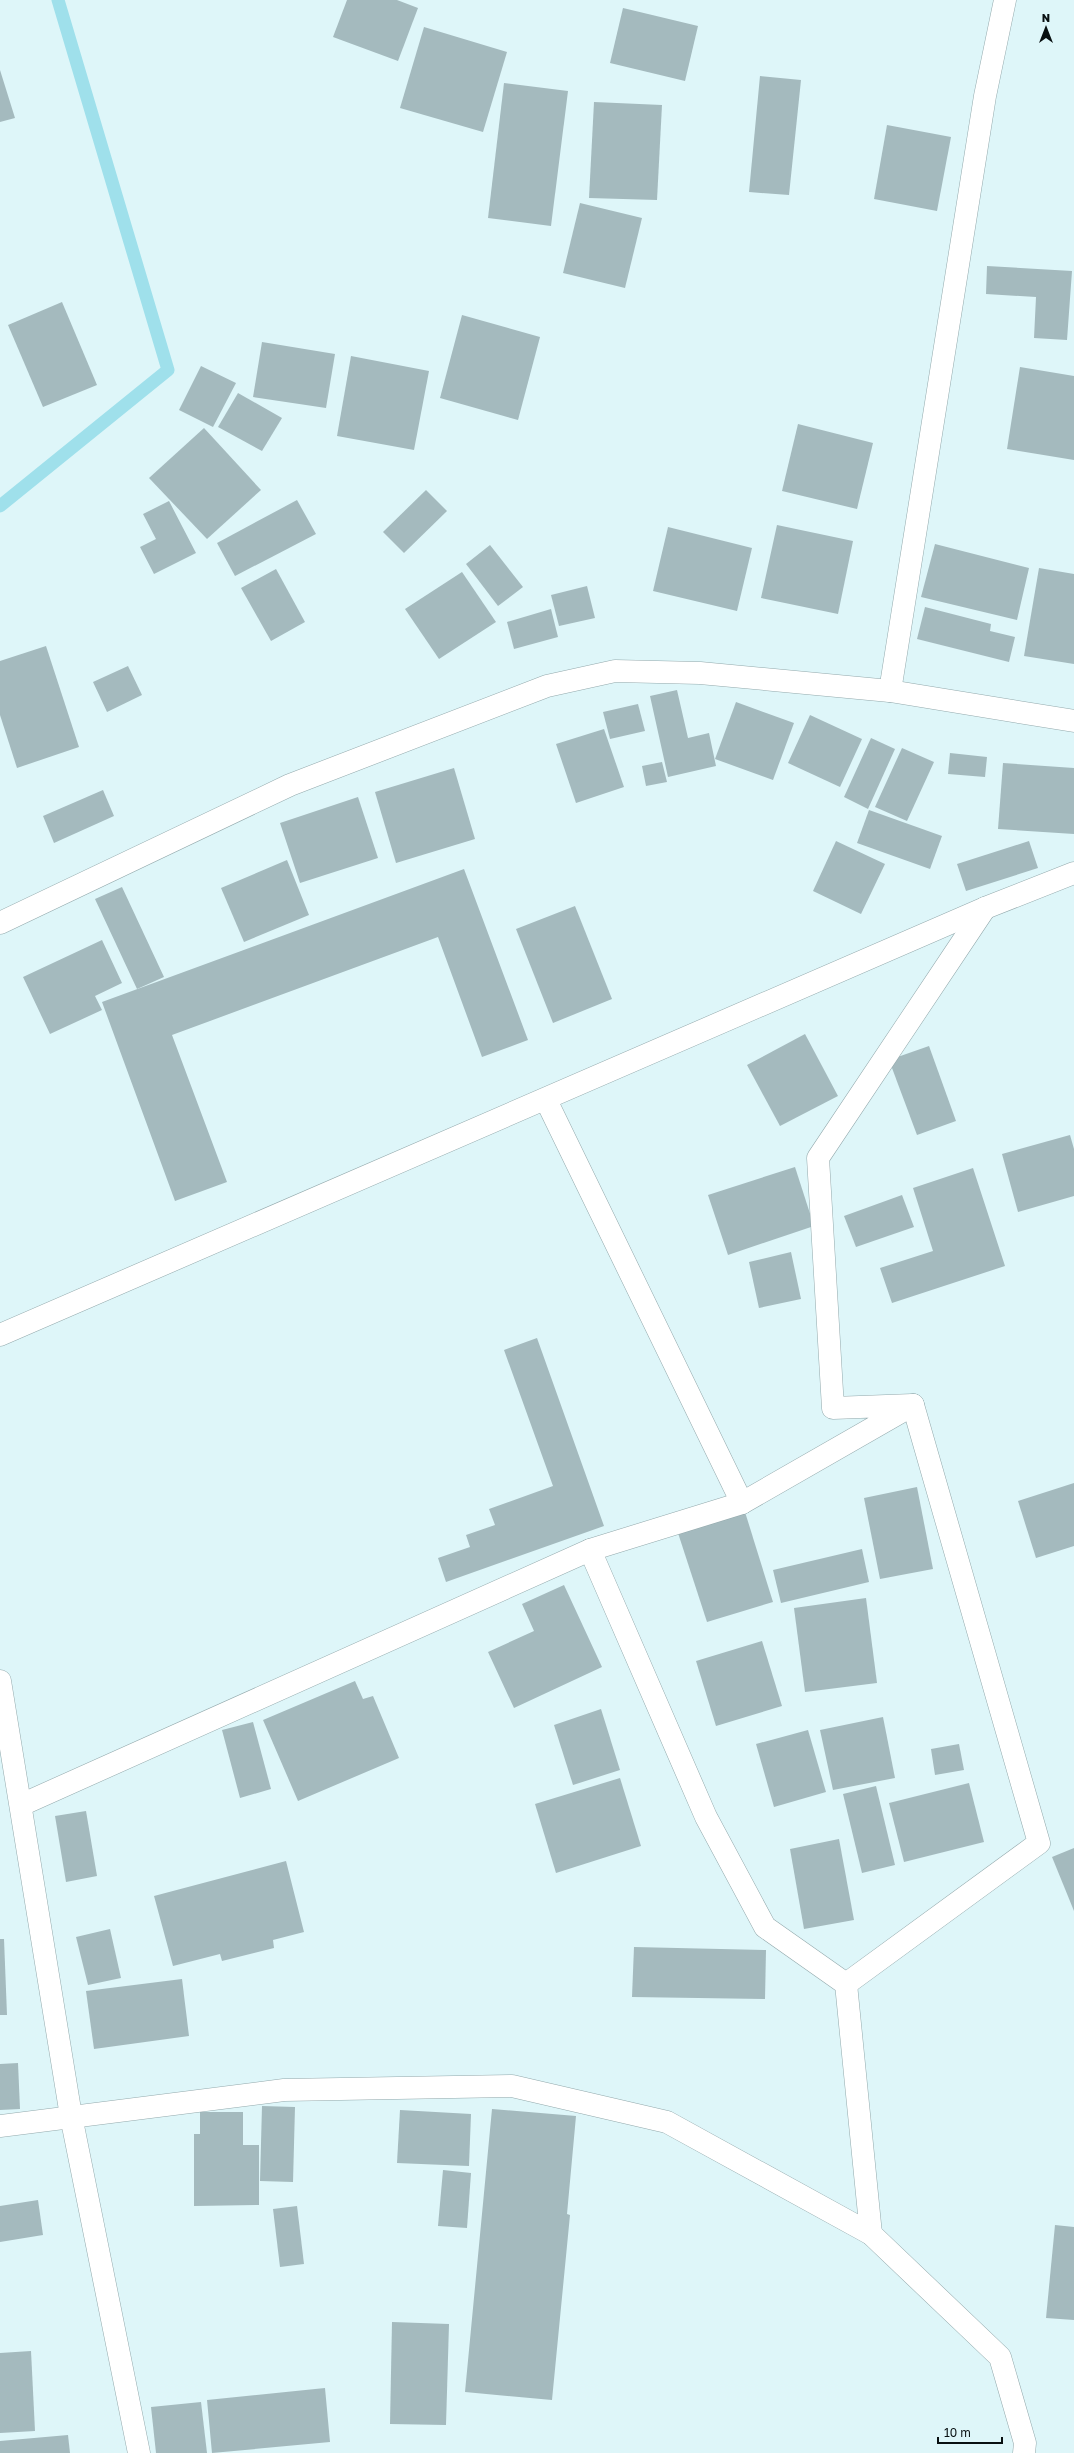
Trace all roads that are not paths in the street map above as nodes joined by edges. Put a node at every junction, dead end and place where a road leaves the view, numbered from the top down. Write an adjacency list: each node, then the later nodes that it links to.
1 (1005, 0): 2 (street)
2 (890, 691): 3 (street); 6 (street)
3 (1074, 721)
4 (1074, 873): 5 (street)
5 (985, 908): 7 (street); 9 (street)
6 (0, 924)
7 (546, 1100): 8 (street); 10 (street)
8 (0, 1335)
9 (913, 1405): 10 (street); 14 (street)
10 (742, 1503): 11 (street)
11 (590, 1550): 13 (street); 14 (street)
12 (0, 1681): 13 (street)
13 (21, 1805): 15 (street)
14 (846, 1984): 17 (street)
15 (72, 2116): 16 (street); 17 (street); 18 (street)
16 (0, 2126)
17 (871, 2234): 19 (street)
18 (139, 2453)
19 (1024, 2453)

